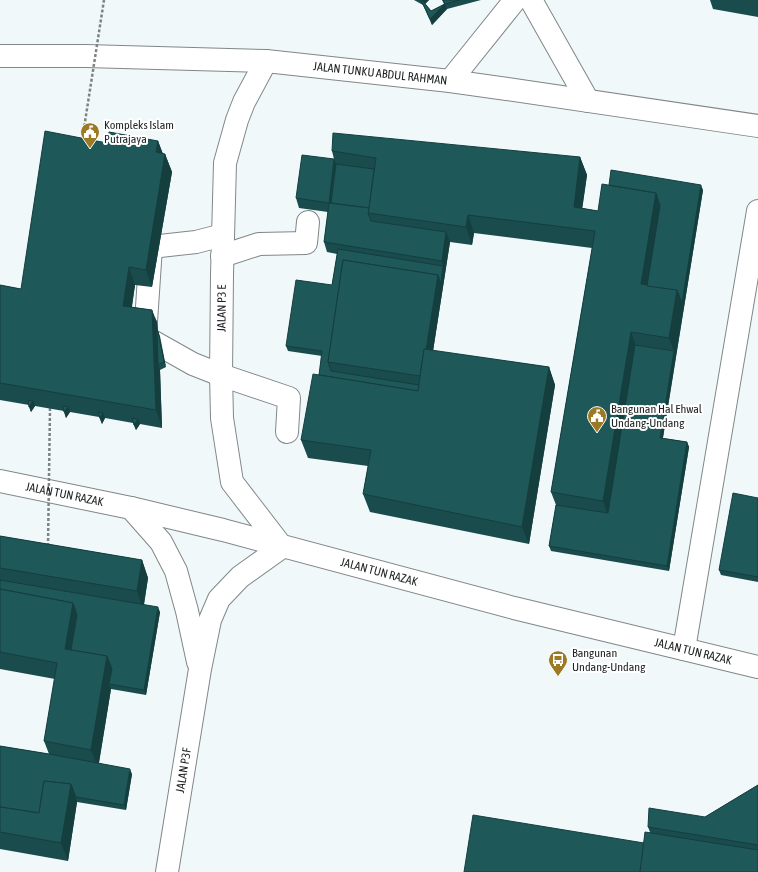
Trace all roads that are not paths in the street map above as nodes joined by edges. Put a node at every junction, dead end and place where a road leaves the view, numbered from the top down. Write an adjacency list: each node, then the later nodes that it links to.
1 (515, 0): 5 (street)
2 (531, 0): 6 (street)
3 (0, 56): 4 (street, JALAN TUNKU ABDUL RAHMAN)
4 (266, 61): 5 (street, JALAN TUNKU ABDUL RAHMAN); 10 (street, JALAN P3 E)
5 (450, 81): 6 (street, JALAN TUNKU ABDUL RAHMAN)
6 (588, 101): 7 (street, JALAN TUNKU ABDUL RAHMAN)
7 (758, 126)
8 (758, 211): 16 (street)
9 (308, 222): 10 (street)
10 (222, 246): 11 (street, JALAN P3 E); 11 (street)
11 (220, 375): 12 (street); 15 (street, JALAN P3 E)
12 (287, 432)
13 (0, 481): 14 (street, JALAN TUN RAZAK)
14 (131, 508): 15 (street, JALAN TUN RAZAK); 18 (street, JALAN P3F)
15 (282, 547): 16 (street, JALAN TUN RAZAK); 18 (street, JALAN P3F)
16 (684, 649): 17 (street, JALAN TUN RAZAK)
17 (758, 667)
18 (200, 669): 19 (street, JALAN P3F)
19 (167, 872)

